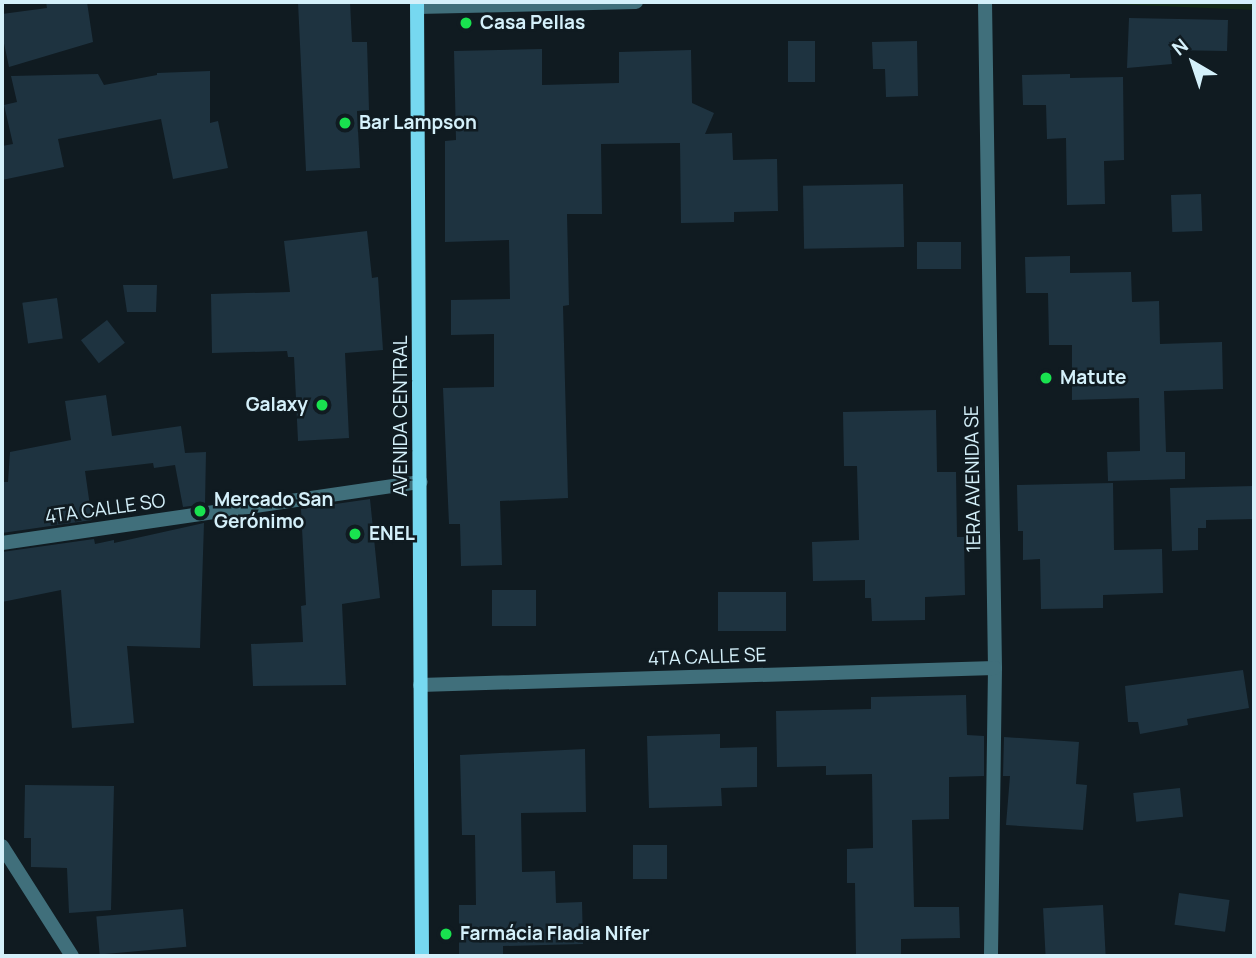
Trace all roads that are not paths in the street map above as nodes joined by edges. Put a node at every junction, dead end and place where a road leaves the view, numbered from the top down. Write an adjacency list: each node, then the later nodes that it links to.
1 (636, 2): 3 (street)
2 (985, 2): 6 (street, 1ERA AVENIDA SE)
3 (417, 4): 4 (street, AVENIDA CENTRAL)
4 (421, 482): 5 (street, 4TA CALLE SO); 7 (street, AVENIDA CENTRAL)
5 (2, 543)
6 (995, 668): 7 (street, 4TA CALLE SE); 11 (street, 1ERA AVENIDA SE)
7 (420, 685): 10 (street, AVENIDA CENTRAL)
8 (2, 846): 9 (street)
9 (72, 956)
10 (422, 956)
11 (991, 956)

